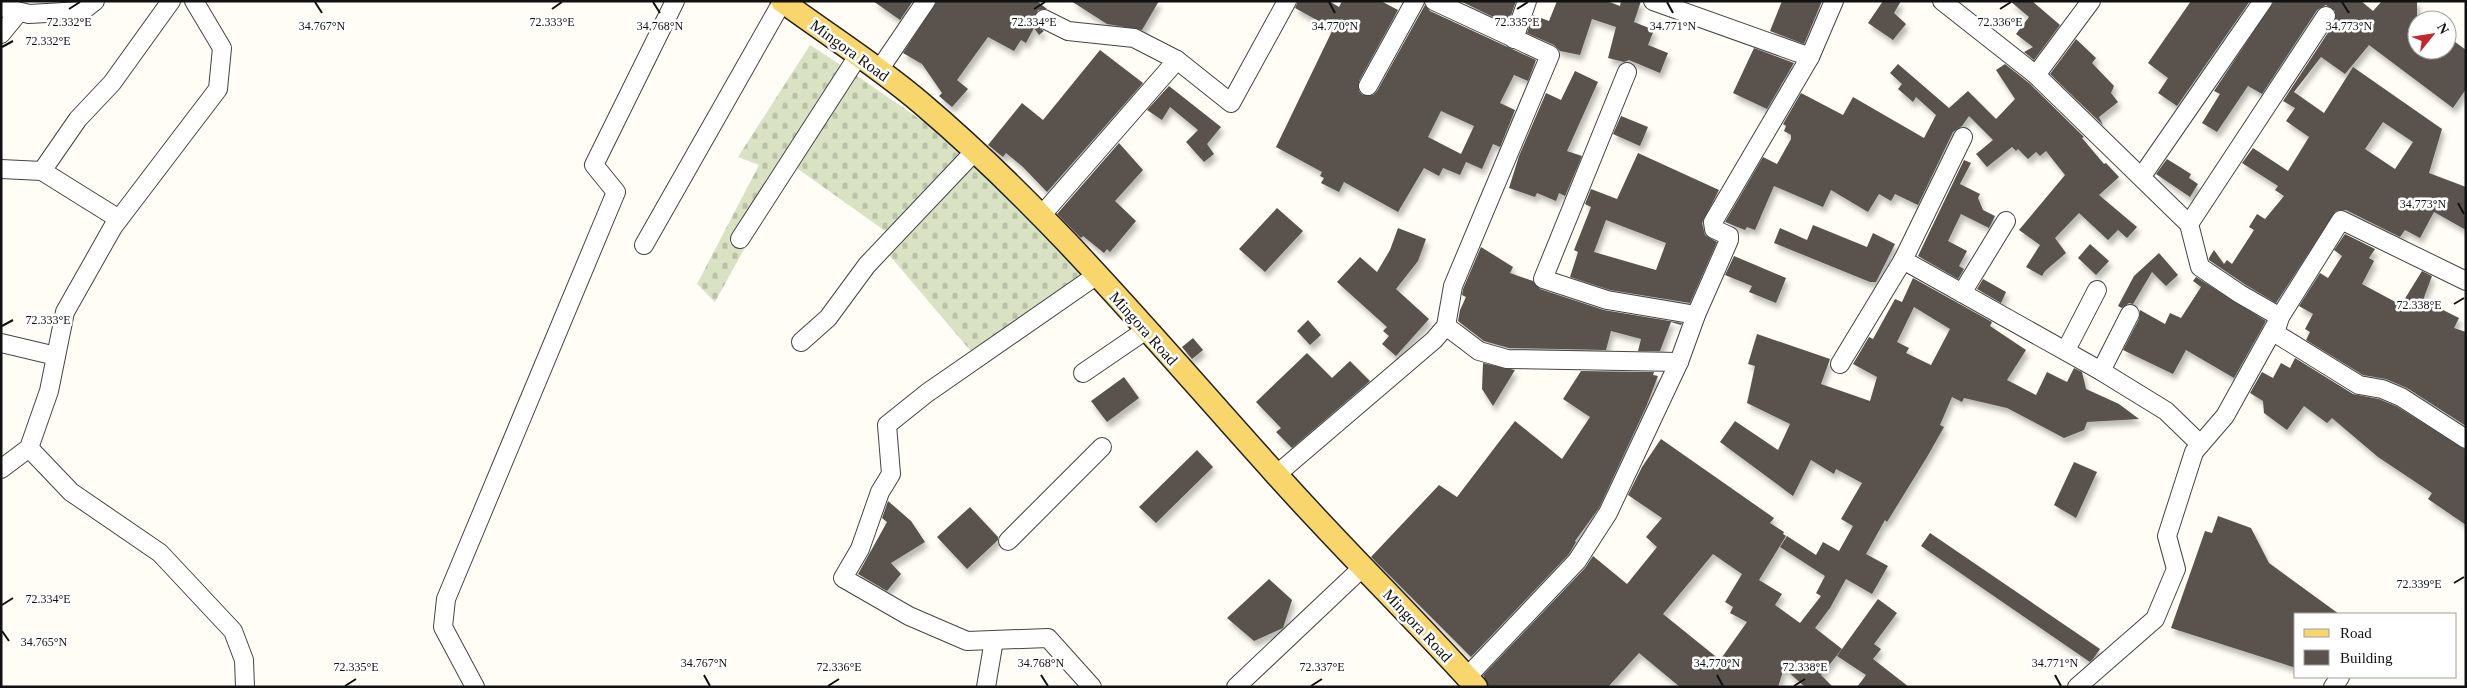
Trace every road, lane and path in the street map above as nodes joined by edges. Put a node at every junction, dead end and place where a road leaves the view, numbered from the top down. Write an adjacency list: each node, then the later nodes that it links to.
1 (95, 1): 17 (street)
2 (171, 1): 32 (street)
3 (194, 1): 35 (street)
4 (675, 1): 69 (street)
5 (782, 1): 22 (main road, Mingora Road); 39 (street)
6 (926, 1): 25 (street)
7 (1286, 1): 24 (street)
8 (1415, 1): 28 (street)
9 (1434, 1): 21 (street)
10 (1527, 1): 21 (street)
11 (1653, 1): 23 (street)
12 (1834, 1): 23 (street)
13 (2092, 1): 27 (street)
14 (2263, 1): 33 (street)
15 (1952, 4): 27 (street)
16 (1, 8): 17 (street)
17 (19, 12): 20 (street)
18 (2326, 16): 37 (street)
19 (1044, 19): 24 (street)
20 (1, 34)
21 (1514, 39): 48 (street)
22 (858, 56): 25 (main road, Mingora Road); 38 (street)
23 (1810, 57): 46 (street)
24 (1177, 60): 34 (street)
25 (879, 70): 30 (main road, Mingora Road)
26 (1627, 72): 46 (street)
27 (2036, 75): 33 (street)
28 (1368, 86)
29 (1963, 137): 40 (street)
30 (976, 151): 34 (main road, Mingora Road); 51 (street)
31 (1, 169): 32 (street)
32 (42, 171): 35 (street)
33 (2142, 176): 37 (street)
34 (1040, 217): 41 (main road, Mingora Road)
35 (119, 219): 53 (street)
36 (2006, 221): 44 (street)
37 (2189, 224): 47 (street)
38 (740, 239)
39 (644, 245)
40 (1903, 260): 44 (street); 55 (street)
41 (1097, 275): 49 (main road, Mingora Road); 66 (street)
42 (2466, 281): 47 (street)
43 (2097, 290): 52 (street)
44 (1962, 293): 52 (street)
45 (2130, 314): 56 (street)
46 (1696, 315): 54 (street)
47 (2280, 317): 58 (street); 59 (street)
48 (1446, 326): 54 (street); 63 (street)
49 (1146, 330): 57 (street); 63 (main road, Mingora Road)
50 (1, 342): 53 (street)
51 (800, 342)
52 (2066, 350): 56 (street)
53 (56, 356): 61 (street)
54 (1679, 362): 67 (street)
55 (1840, 364)
56 (2100, 371): 59 (street)
57 (1083, 373)
58 (2466, 439)
59 (2199, 443): 73 (street)
60 (1102, 447): 64 (street)
61 (29, 448): 62 (street); 68 (street)
62 (1, 469)
63 (1276, 476): 65 (main road, Mingora Road)
64 (1008, 541)
65 (1364, 567): 67 (main road, Mingora Road); 72 (street)
66 (994, 640): 70 (street); 71 (street)
67 (1471, 682)
68 (245, 687)
69 (475, 687)
70 (986, 687)
71 (1092, 687)
72 (1236, 687)
73 (2076, 687)

